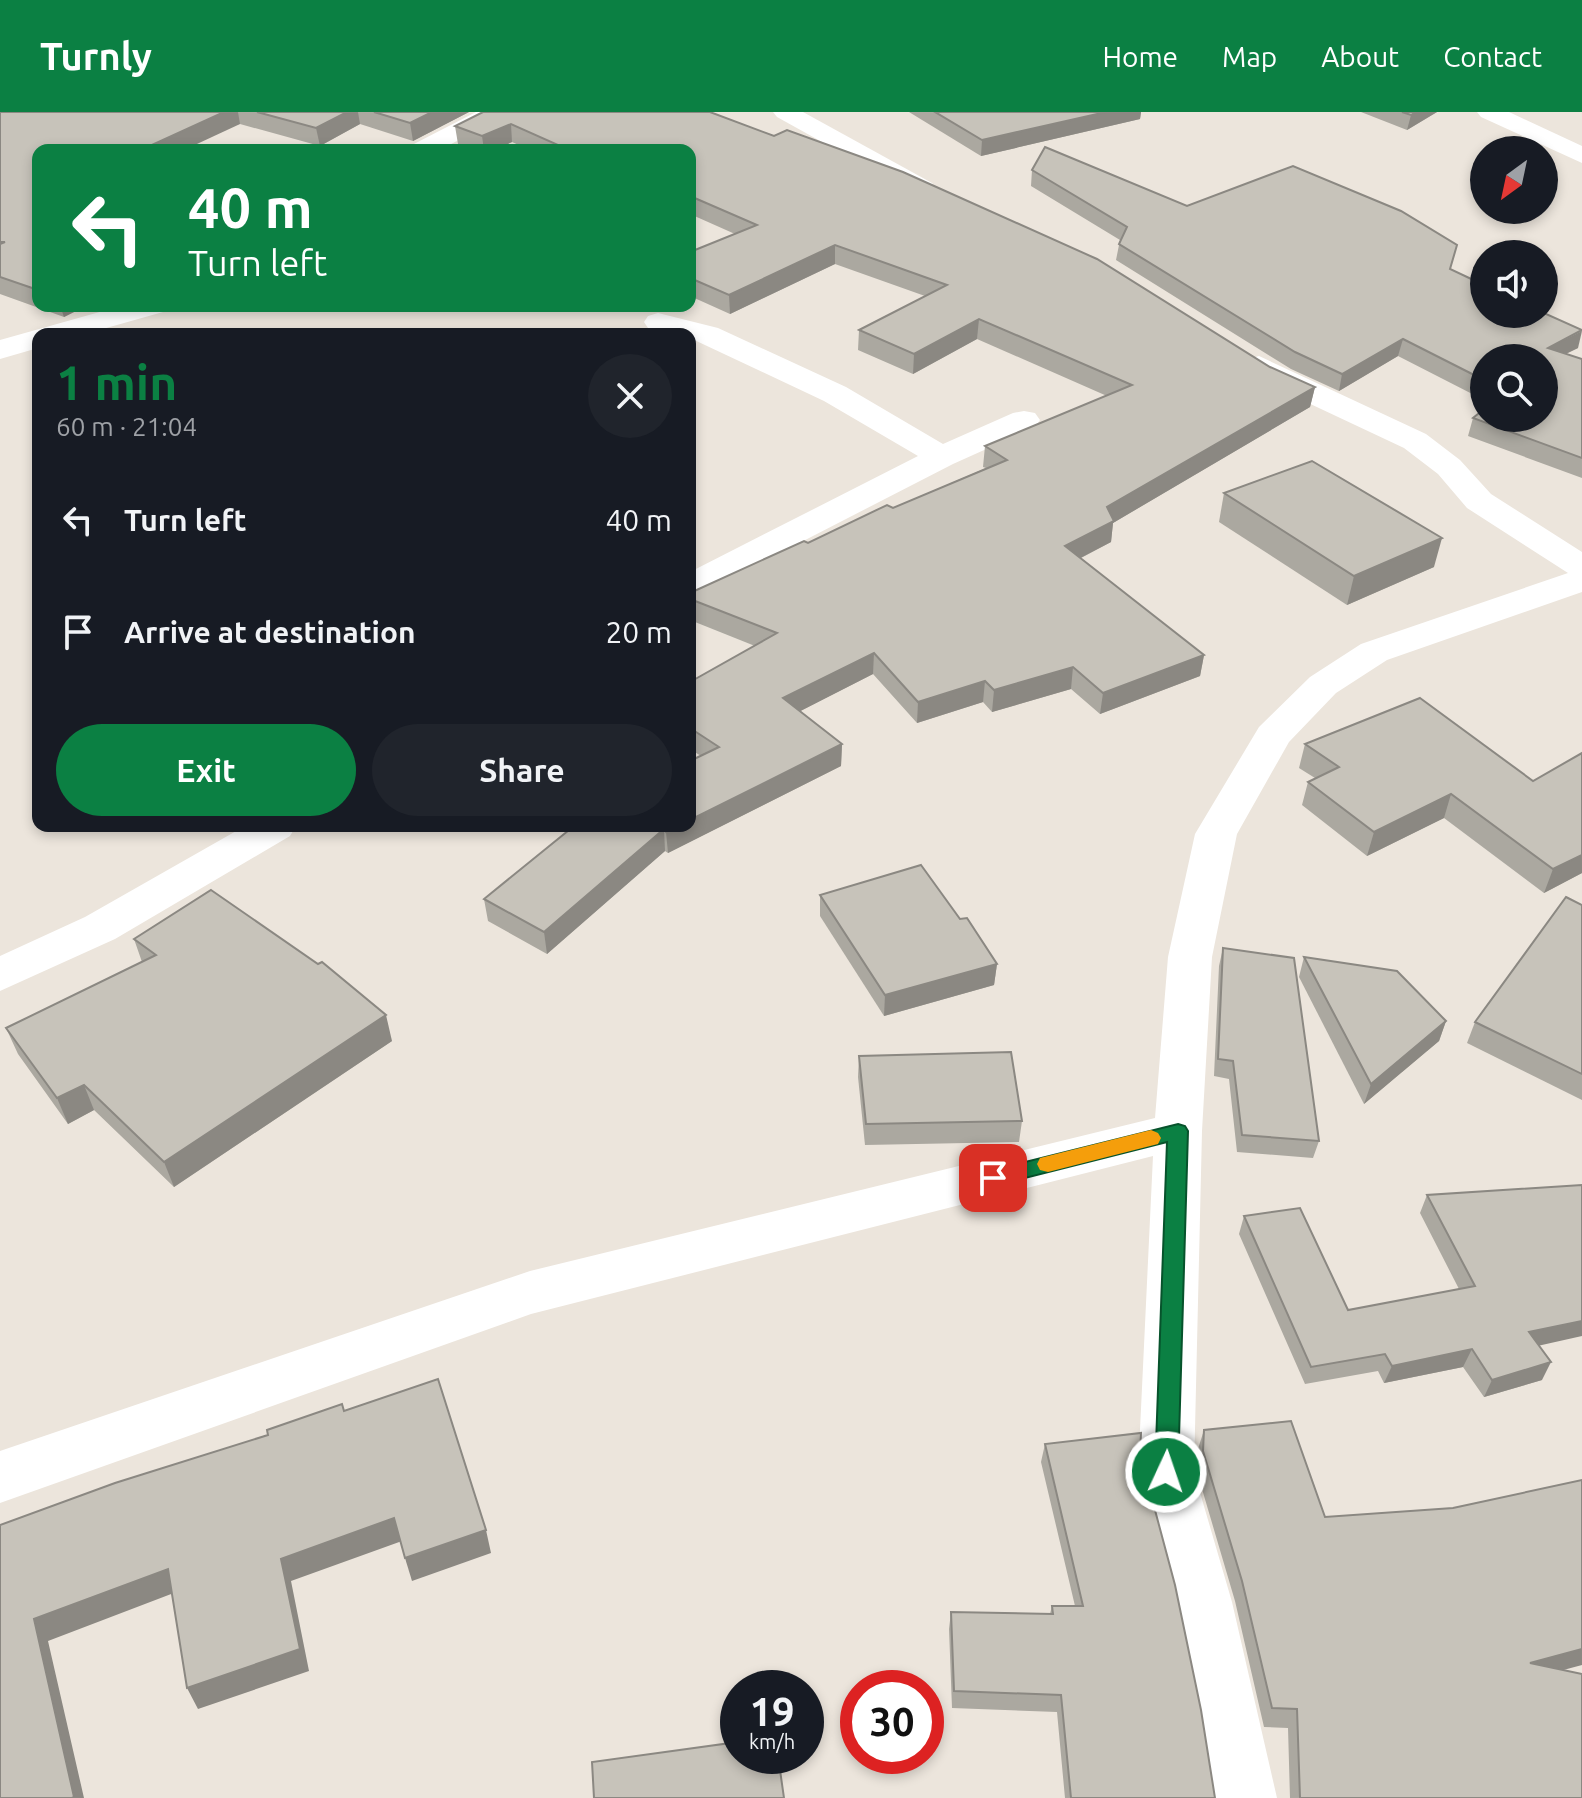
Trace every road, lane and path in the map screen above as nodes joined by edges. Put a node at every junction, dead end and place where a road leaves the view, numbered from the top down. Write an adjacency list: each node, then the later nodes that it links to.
1 (494, 112): 4 (street)
2 (785, 112): 6 (street)
3 (1489, 112): 5 (street)
4 (433, 144)
5 (1582, 155)
6 (945, 199)
7 (131, 312): 9 (street)
8 (658, 322): 10 (street)
9 (74, 328)
10 (683, 328)
11 (696, 331): 16 (street)
12 (32, 340): 13 (street)
13 (0, 350)
14 (1239, 353): 17 (street)
15 (1024, 420): 16 (street)
16 (942, 457): 19 (street)
17 (1582, 567)
18 (1582, 580): 22 (street)
19 (696, 583)
20 (266, 832): 21 (street)
21 (0, 975)
22 (1178, 1131): 23 (street); 24 (street)
23 (0, 1477)
24 (1245, 1798)

